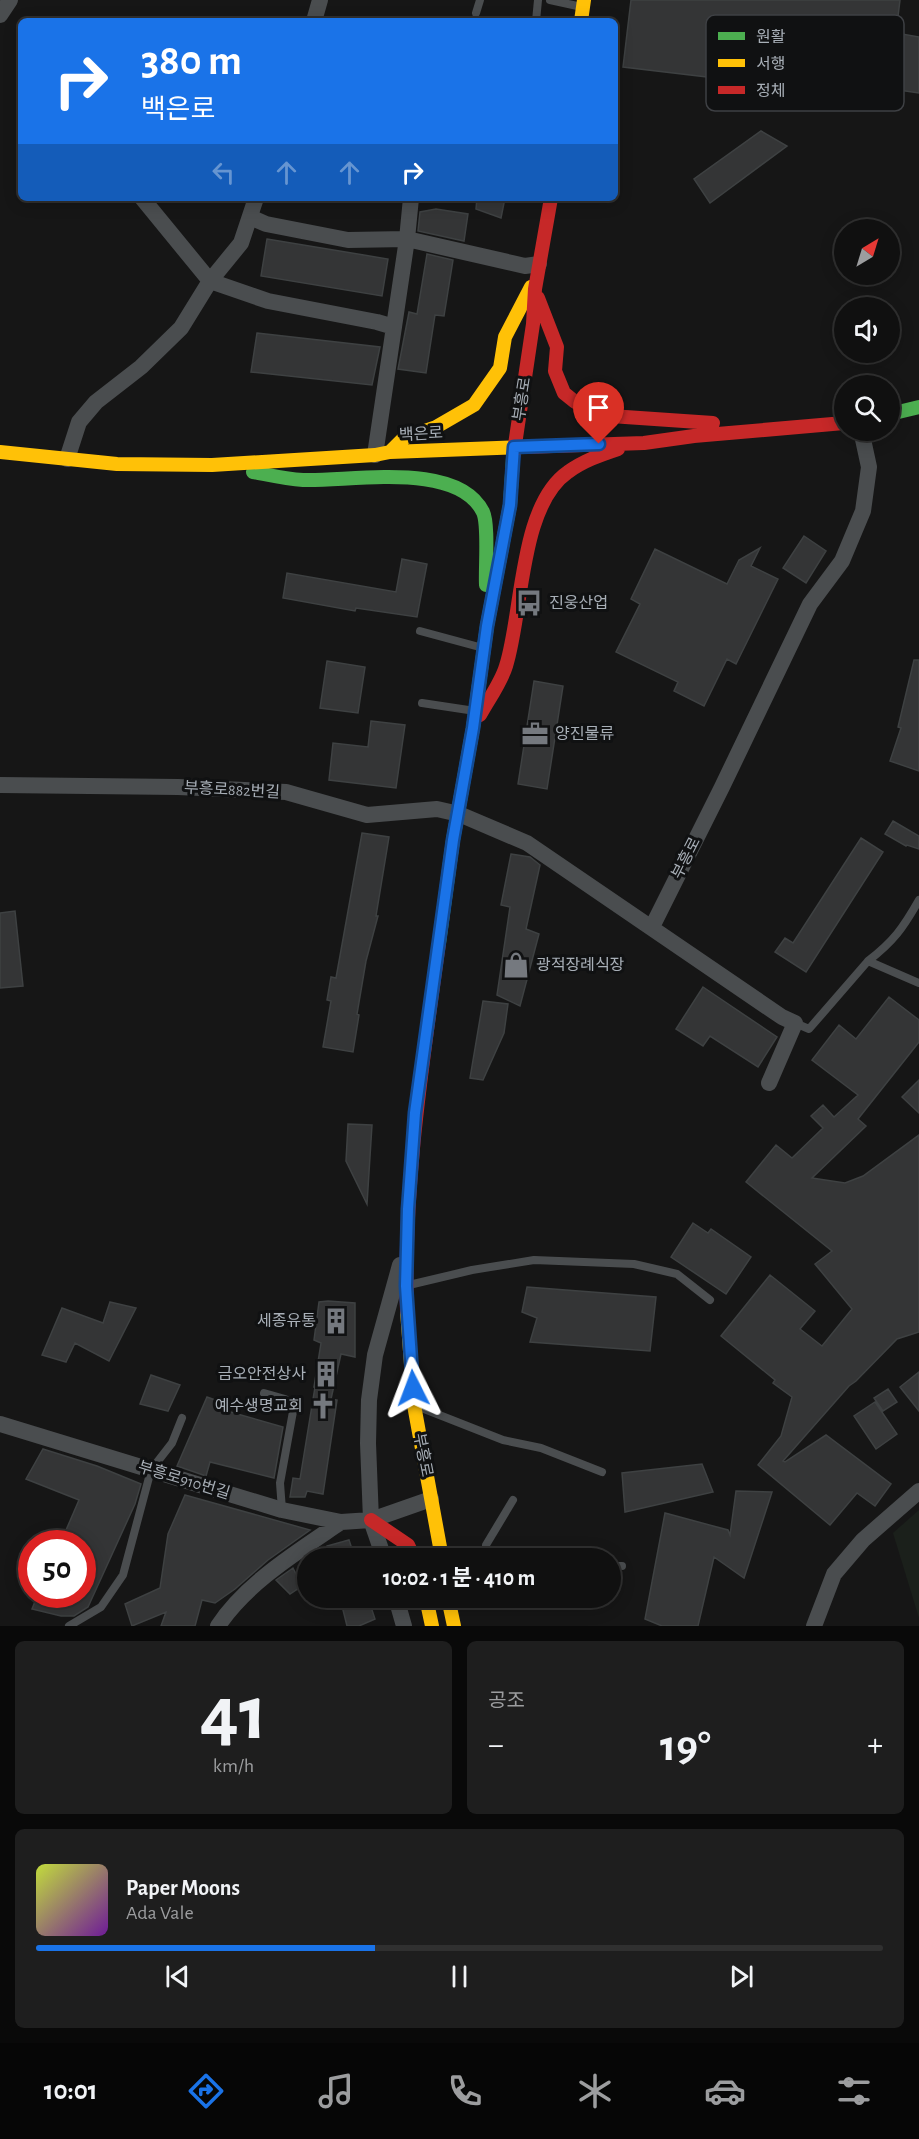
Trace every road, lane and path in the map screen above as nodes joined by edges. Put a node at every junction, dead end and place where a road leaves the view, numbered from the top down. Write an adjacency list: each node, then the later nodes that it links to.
1 (10, 0): 8 (street)
2 (320, 0): 9 (street)
3 (480, 0): 7 (lane)
4 (538, 0): 10 (lane)
5 (550, 0): 6 (lane)
6 (582, 10)
7 (476, 13)
8 (0, 15)
9 (315, 18)
10 (536, 18)
11 (144, 201): 18 (street)
12 (255, 201): 15 (street)
13 (411, 201): 16 (street)
14 (550, 201): 17 (main road, 부흥로)
15 (249, 217): 16 (street); 18 (street)
16 (407, 240): 17 (street); 19 (street)
17 (537, 276): 23 (main road); 26 (main road, 부흥로); 28 (main road)
18 (210, 280): 19 (street); 29 (street)
19 (394, 327): 28 (street)
20 (919, 407): 21 (main road)
21 (900, 412)
22 (834, 424): 23 (main road, 백은로)
23 (799, 428): 25 (main road, 백은로)
24 (863, 441): 42 (street, 부흥로)
25 (644, 442): 26 (main road, 백은로); 32 (main road)
26 (514, 447): 28 (main road, 백은로); 31 (main road, 부흥로)
27 (0, 452): 29 (main road, 백은로)
28 (383, 453): 30 (main road, 백은로)
29 (67, 459): 30 (main road, 백은로)
30 (212, 465): 33 (main road)
31 (510, 505): 32 (main road); 33 (main road, 부흥로)
32 (525, 565): 38 (main road)
33 (487, 626): 35 (main road, 부흥로)
34 (420, 631): 35 (lane)
35 (484, 648): 37 (main road, 부흥로)
36 (422, 703): 37 (lane)
37 (475, 711): 38 (main road, 부흥로)
38 (473, 728): 40 (main road, 부흥로)
39 (0, 785): 40 (street, 부흥로882번길)
40 (459, 814): 42 (street); 47 (main road, 부흥로)
41 (919, 900): 43 (lane)
42 (652, 927): 45 (street)
43 (868, 961): 44 (lane); 45 (lane)
44 (919, 982)
45 (795, 1023): 46 (street)
46 (769, 1083)
47 (408, 1239): 48 (main road, 부흥로); 60 (street)
48 (406, 1286): 49 (lane); 51 (main road, 부흥로)
49 (710, 1300)
50 (264, 1393): 59 (lane)
51 (414, 1405): 55 (lane); 57 (main road, 부흥로)
52 (182, 1418): 54 (lane)
53 (0, 1424): 54 (street, 부흥로910번길)
54 (151, 1470): 59 (street, 부흥로910번길); 69 (lane)
55 (602, 1472)
56 (919, 1491): 74 (street)
57 (431, 1499): 60 (street, 부흥로910번길); 64 (main road, 부흥로)
58 (513, 1500): 65 (lane)
59 (282, 1510): 61 (street, 부흥로910번길)
60 (371, 1520): 61 (street, 부흥로910번길); 62 (street); 63 (main road)
61 (341, 1522): 70 (street)
62 (381, 1548)
63 (409, 1548)
64 (440, 1548)
65 (486, 1548)
66 (399, 1608): 71 (street)
67 (428, 1608): 72 (main road)
68 (450, 1608): 73 (main road)
69 (69, 1626)
70 (218, 1626)
71 (404, 1626)
72 (432, 1626)
73 (454, 1626)
74 (814, 1626)

